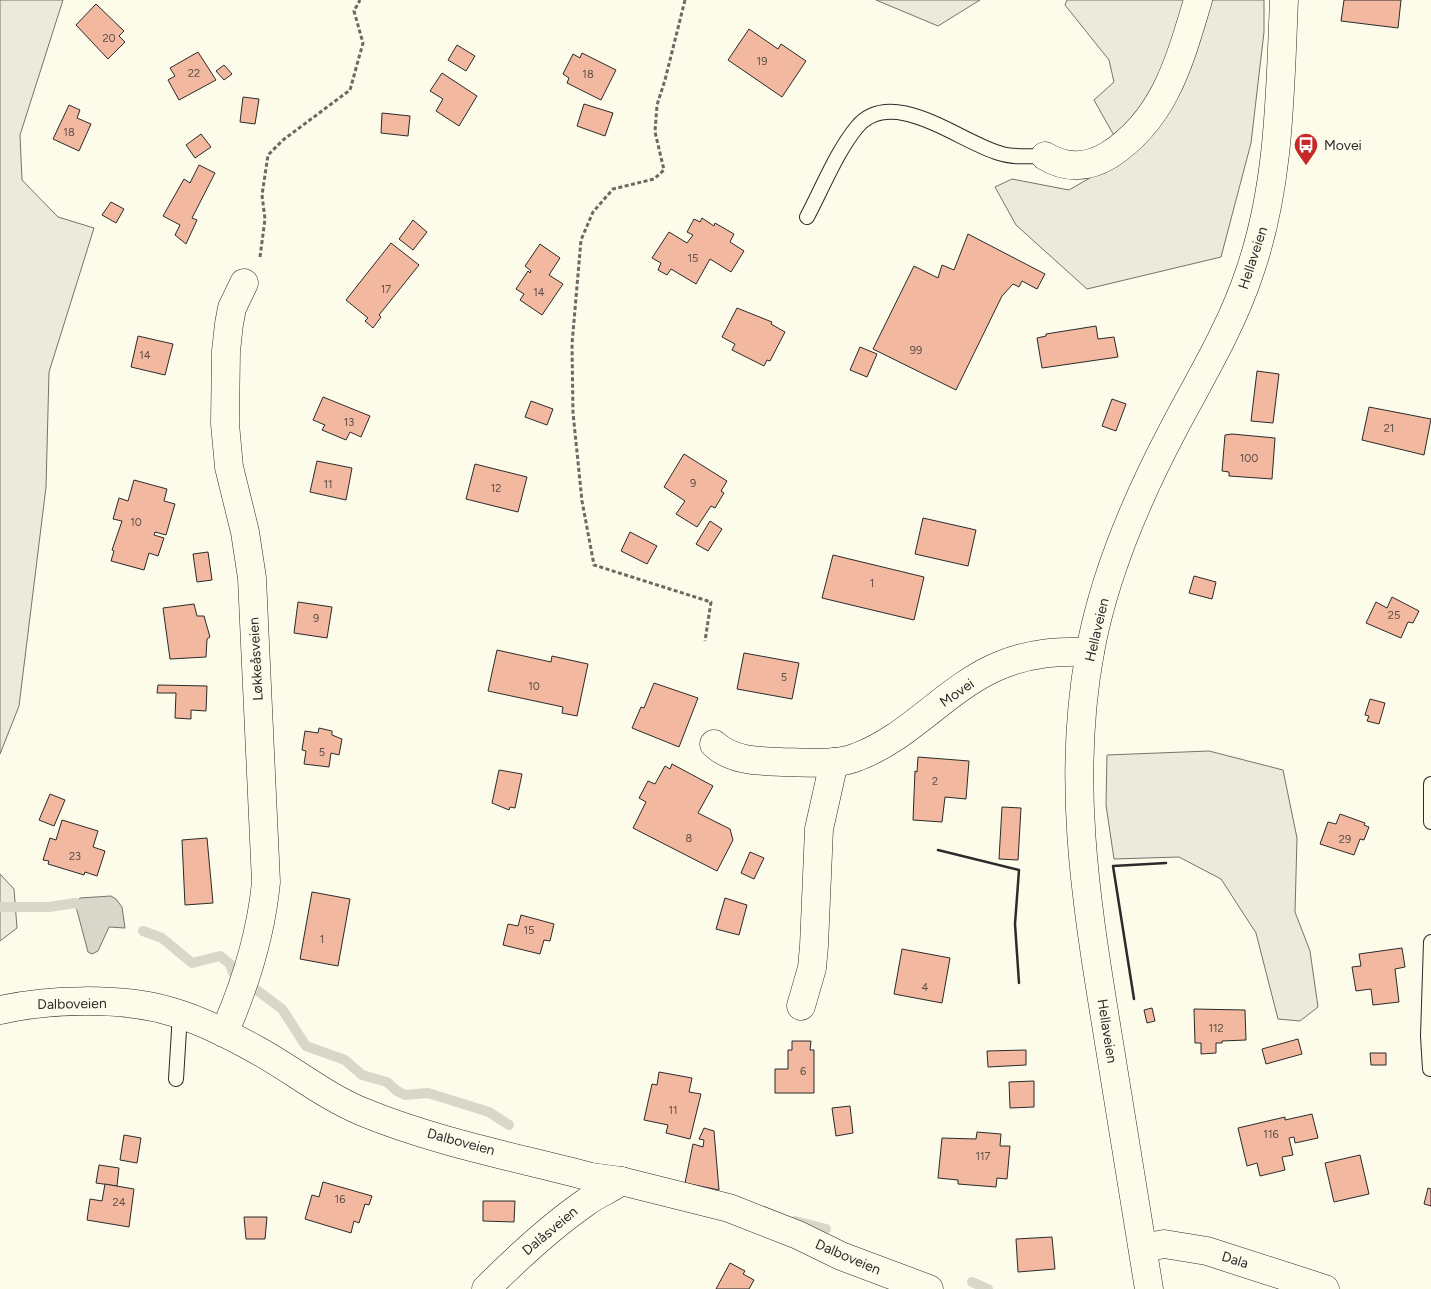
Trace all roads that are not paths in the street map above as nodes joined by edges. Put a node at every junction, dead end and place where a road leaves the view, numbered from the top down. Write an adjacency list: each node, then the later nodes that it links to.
1 (1198, 0): 3 (street)
2 (1284, 0): 6 (street, Hellaveien)
3 (1045, 156): 4 (lane)
4 (807, 217)
5 (244, 283): 15 (street, Løkkeåsveien)
6 (1090, 652): 8 (street, Movei); 19 (street, Hellaveien)
7 (714, 744): 8 (street, Movei)
8 (834, 762): 12 (street)
9 (1431, 784): 10 (lane)
10 (1431, 822)
11 (1431, 942): 16 (lane)
12 (801, 1006)
13 (0, 1010): 14 (street, Dalboveien)
14 (180, 1014): 15 (street, Dalboveien); 17 (lane)
15 (224, 1033): 18 (street, Dalboveien)
16 (1430, 1069)
17 (176, 1079)
18 (621, 1182): 20 (street, Dalåsveien); 21 (street, Dalboveien)
19 (1142, 1248): 22 (street, Hellaveien); 23 (street, Dala)
20 (486, 1289)
21 (929, 1289)
22 (1149, 1289)
23 (1325, 1289)

